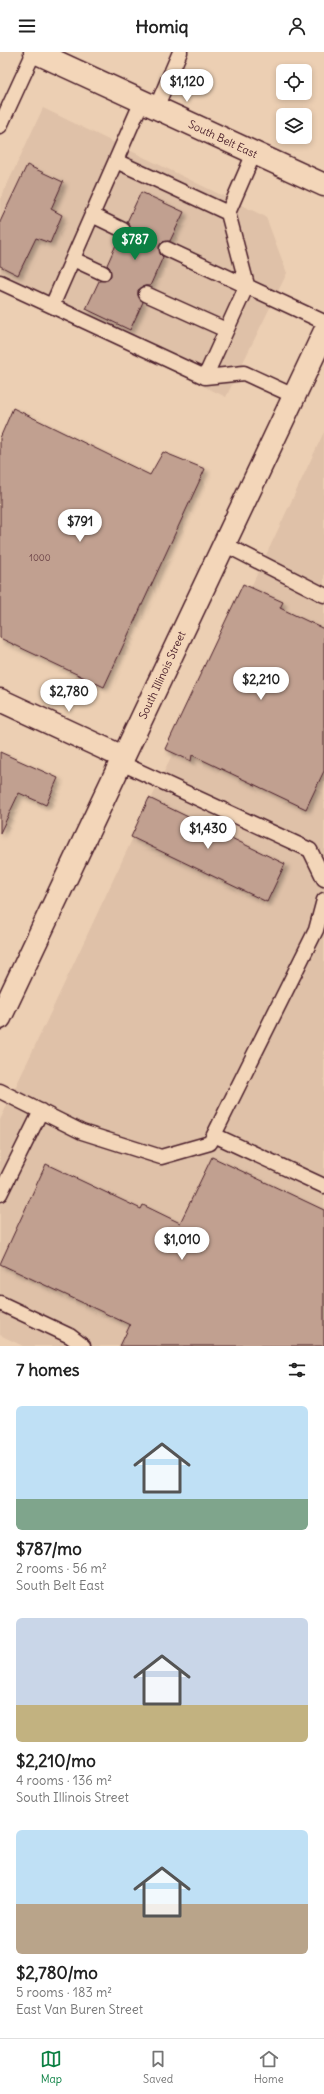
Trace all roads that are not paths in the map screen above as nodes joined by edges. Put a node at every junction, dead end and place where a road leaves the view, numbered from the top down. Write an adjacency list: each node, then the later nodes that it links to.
1 (35, 52): 3 (main road, South Belt East); 4 (lane)
2 (180, 52): 3 (lane)
3 (149, 104): 5 (main road, South Belt East); 6 (lane)
4 (0, 126)
5 (254, 153): 7 (main road, South Belt East); 8 (lane)
6 (116, 161): 8 (lane); 9 (lane)
7 (324, 185)
8 (228, 212): 15 (lane)
9 (92, 215): 10 (lane); 12 (lane)
10 (123, 230)
11 (167, 249): 15 (lane)
12 (73, 260): 13 (lane); 17 (lane)
13 (103, 273)
14 (0, 282): 17 (lane)
15 (246, 285): 18 (lane); 19 (lane)
16 (146, 294): 19 (lane)
17 (52, 306): 21 (lane)
18 (324, 322)
19 (226, 330): 21 (lane)
20 (324, 333): 22 (main road, South Illinois Street)
21 (205, 377): 22 (lane)
22 (294, 396): 23 (main road, South Illinois Street)
23 (224, 544): 24 (lane); 26 (main road, South Illinois Street)
24 (324, 595)
25 (0, 700): 26 (main road)
26 (122, 760): 27 (lane); 29 (main road, South Illinois Street)
27 (324, 879)
28 (324, 900): 32 (lane)
29 (0, 1018)
30 (0, 1090): 31 (lane)
31 (41, 1111): 32 (lane); 34 (lane)
32 (214, 1135): 33 (lane)
33 (324, 1186)
34 (0, 1194)
35 (0, 1303): 36 (lane)
36 (83, 1346)

